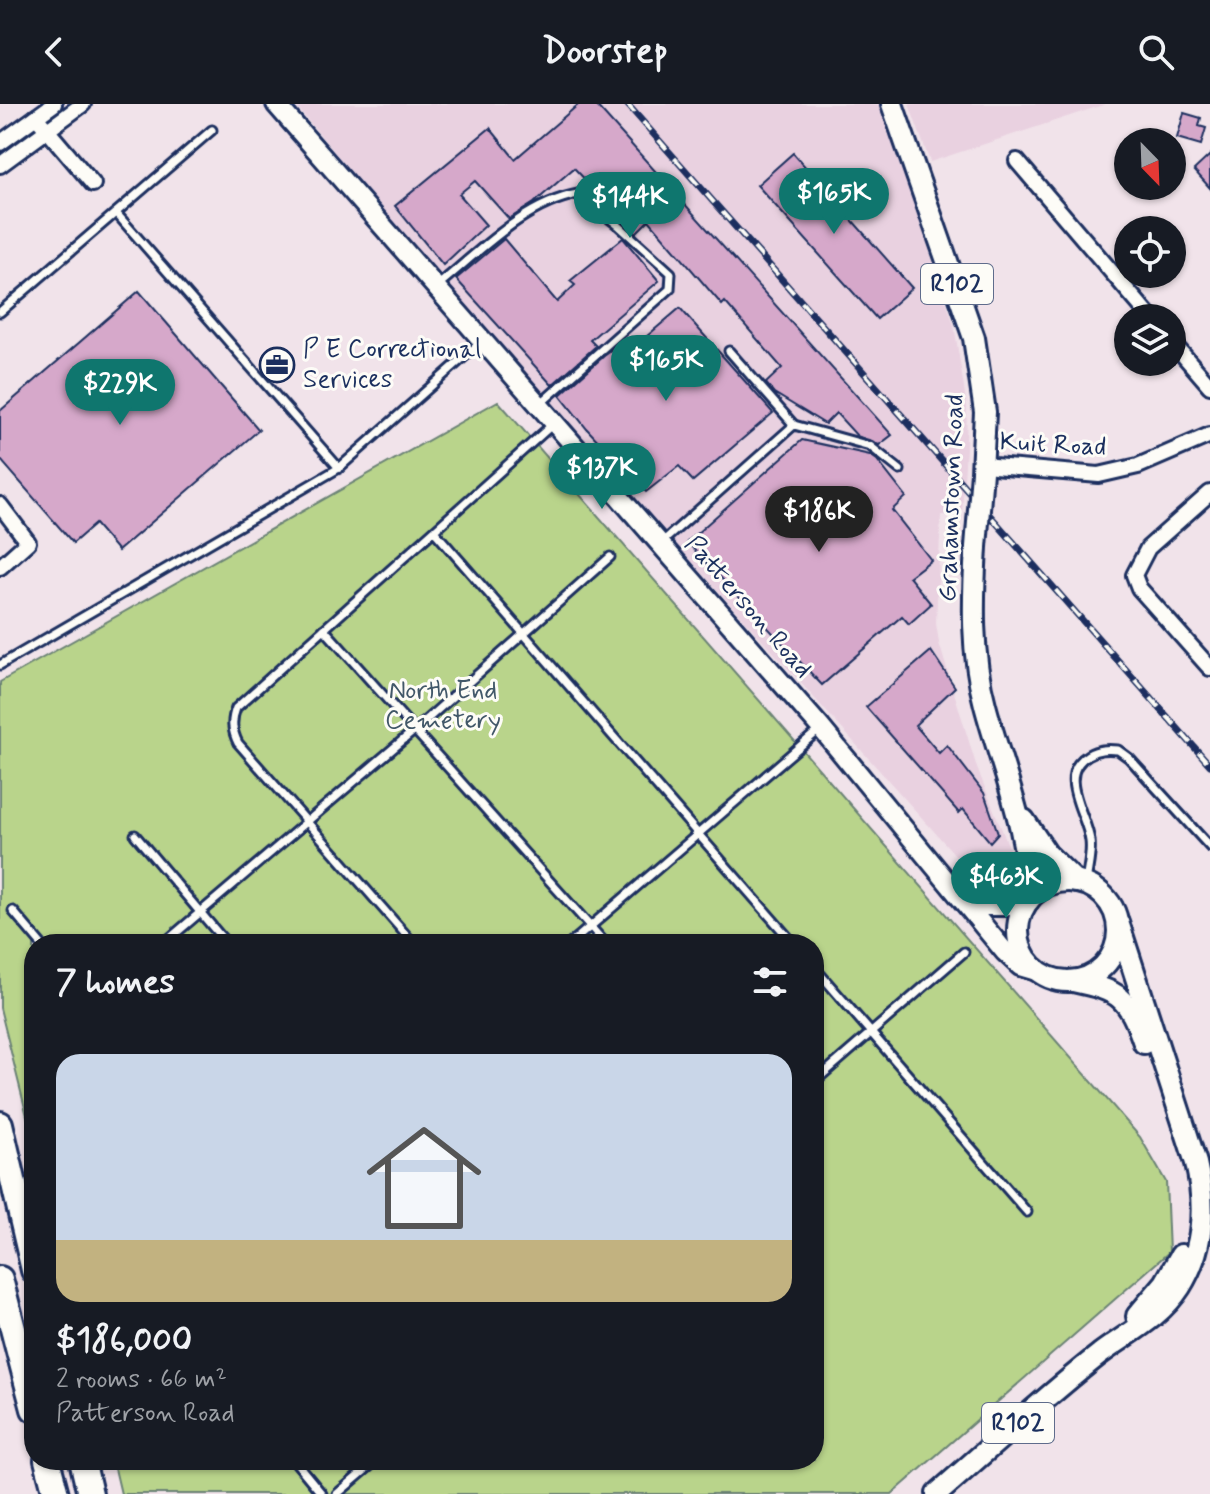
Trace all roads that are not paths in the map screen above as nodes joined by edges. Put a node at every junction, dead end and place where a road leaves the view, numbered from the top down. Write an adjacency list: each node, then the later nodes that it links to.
1 (54, 104): 5 (street)
2 (83, 104): 6 (street)
3 (276, 104): 14 (street, Patterson Road)
4 (892, 104): 26 (main road, Grahamstown Road / R102)
5 (36, 117): 6 (street); 8 (street)
6 (48, 130): 9 (street); 12 (street)
7 (212, 130): 13 (lane)
8 (5, 139): 9 (street)
9 (21, 150): 11 (street)
10 (1017, 161): 15 (street)
11 (0, 165)
12 (93, 184)
13 (116, 213): 16 (lane); 25 (lane)
14 (435, 288): 17 (street, Patterson Road); 21 (lane)
15 (1139, 304)
16 (0, 312)
17 (481, 342): 21 (street, Patterson Road); 25 (lane)
18 (729, 351): 23 (lane)
19 (1186, 358): 20 (street)
20 (1210, 386)
21 (538, 407): 22 (street, Patterson Road)
22 (553, 424): 30 (lane); 31 (street, Patterson Road)
23 (794, 425): 27 (lane); 31 (lane)
24 (1210, 435): 26 (street, Kuit Road)
25 (339, 468): 36 (lane)
26 (982, 468): 40 (main road, Grahamstown Road / R102, bridge)
27 (900, 470)
28 (1210, 493): 37 (street)
29 (0, 505): 33 (street)
30 (435, 532): 34 (lane); 35 (lane)
31 (659, 545): 38 (street, Patterson Road)
32 (610, 557): 35 (lane)
33 (0, 567)
34 (324, 629): 39 (lane); 41 (lane)
35 (525, 632): 39 (lane); 42 (lane)
36 (0, 665)
37 (1210, 668)
38 (821, 728): 42 (lane); 46 (street, Patterson Road)
39 (416, 729): 41 (lane); 51 (lane)
40 (1015, 807): 45 (main road, Grahamstown Road / R102); 47 (main road, Grahamstown Road / R102)
41 (307, 822): 49 (lane); 55 (lane)
42 (698, 833): 51 (lane); 58 (lane)
43 (135, 835): 49 (lane)
44 (1210, 847): 45 (lane)
45 (1081, 883): 47 (main road); 50 (main road, Grahamstown Road / R102)
46 (959, 892): 47 (street, Patterson Road); 60 (street, Patterson Road)
47 (1027, 904): 60 (main road, Grahamstown Road / R102)
48 (13, 911): 52 (lane)
49 (200, 912): 53 (lane); 54 (lane)
50 (1118, 922): 62 (main road); 69 (main road, Grahamstown Road / R102)
51 (591, 926): 56 (lane); 57 (lane)
52 (33, 934)
53 (175, 934)
54 (219, 934)
55 (405, 934)
56 (582, 934)
57 (598, 934)
58 (785, 934)
59 (964, 952): 63 (lane)
60 (1037, 971): 62 (main road, Grahamstown Road / R102)
61 (824, 979): 63 (lane)
62 (1073, 981): 69 (main road, Grahamstown Road / R102)
63 (871, 1033): 64 (lane); 66 (lane)
64 (824, 1073)
65 (0, 1124): 67 (highway)
66 (1027, 1212)
67 (24, 1227)
68 (0, 1279): 70 (highway)
69 (1101, 1354): 79 (main road, Grahamstown Road / R102)
70 (24, 1371)
71 (50, 1470): 75 (highway)
72 (84, 1470): 76 (highway)
73 (302, 1470): 77 (lane)
74 (365, 1470): 78 (lane)
75 (56, 1494)
76 (90, 1494)
77 (322, 1494)
78 (337, 1494)
79 (937, 1494)

